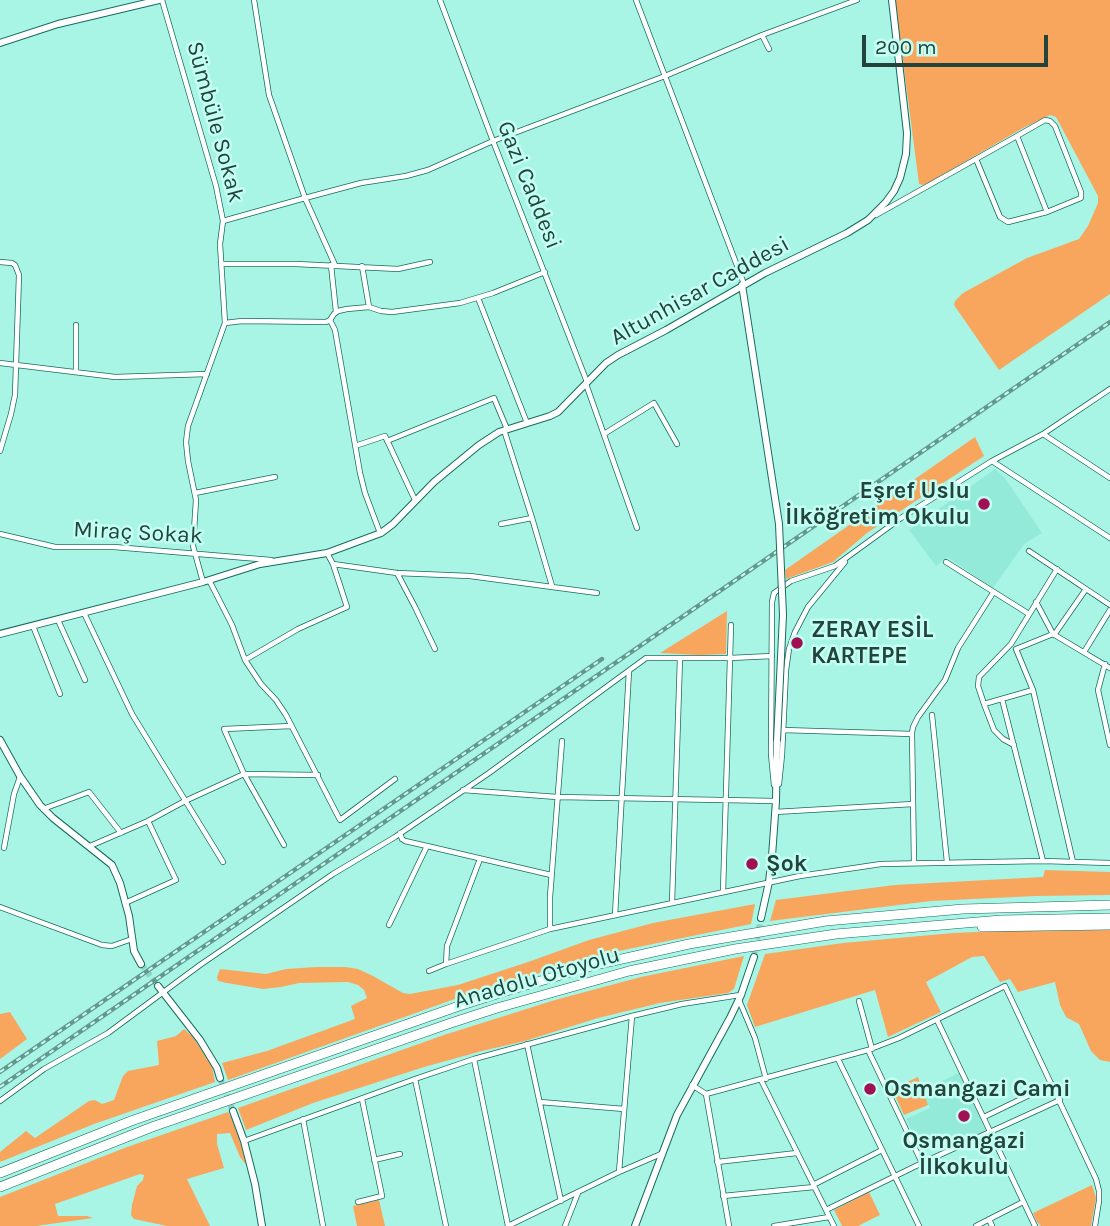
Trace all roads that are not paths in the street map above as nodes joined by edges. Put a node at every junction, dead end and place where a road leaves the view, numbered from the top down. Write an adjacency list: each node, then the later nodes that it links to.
1 (161, 0): 8 (street); 17 (street, Sümbüle Sokak)
2 (254, 0): 14 (street)
3 (440, 0): 12 (street, Gazi Caddesi)
4 (636, 0): 10 (street)
5 (857, 0): 7 (street)
6 (892, 0): 16 (street, Altunhisar Caddesi)
7 (762, 35): 9 (street); 10 (street)
8 (0, 43)
9 (769, 49)
10 (665, 76): 12 (street); 24 (street)
11 (1017, 136): 13 (street); 15 (street); 15 (street)
12 (493, 141): 14 (street); 23 (street, Gazi Caddesi)
13 (976, 159): 15 (street); 16 (street)
14 (305, 198): 17 (street); 21 (street)
15 (1047, 212)
16 (868, 220): 24 (street, Altunhisar Caddesi)
17 (223, 221): 20 (street, Sümbüle Sokak)
18 (0, 262): 32 (street)
19 (430, 262): 22 (street)
20 (222, 264): 21 (street); 29 (street, Sümbüle Sokak)
21 (333, 265): 22 (street); 27 (street)
22 (362, 266): 26 (street)
23 (545, 272): 25 (street); 35 (street, Gazi Caddesi)
24 (743, 285): 35 (street, Altunhisar Caddesi); 113 (street, bridge)
25 (478, 298): 26 (street); 38 (street)
26 (369, 307): 27 (street)
27 (336, 312): 28 (street)
28 (330, 320): 29 (street); 44 (street)
29 (225, 323): 34 (street, Sümbüle Sokak)
30 (76, 325): 33 (street)
31 (0, 363): 32 (street)
32 (16, 365): 33 (street); 45 (street)
33 (76, 371): 34 (street)
34 (207, 374): 49 (street, Sümbüle Sokak)
35 (587, 383): 38 (street, Altunhisar Caddesi); 40 (street, Gazi Caddesi)
36 (1107, 391): 37 (street); 41 (street)
37 (1110, 396)
38 (527, 424): 39 (street, Altunhisar Caddesi)
39 (505, 430): 42 (street); 50 (street, Altunhisar Caddesi); 51 (street)
40 (604, 434): 43 (street); 53 (street, Gazi Caddesi)
41 (1043, 434): 46 (street); 48 (street)
42 (387, 441): 44 (street); 50 (street)
43 (677, 444)
44 (355, 446): 54 (street)
45 (0, 448)
46 (992, 461): 56 (street); 60 (street)
47 (275, 477): 49 (street)
48 (1110, 478)
49 (195, 493): 58 (street, Sümbüle Sokak)
50 (415, 500): 54 (street, Altunhisar Caddesi)
51 (532, 518): 52 (street); 67 (street)
52 (501, 524)
53 (637, 528)
54 (380, 533): 59 (street, Altunhisar Caddesi)
55 (0, 534): 58 (street, Miraç Sokak)
56 (1110, 538)
57 (1029, 551): 64 (street)
58 (194, 553): 61 (street, Miraç Sokak); 66 (street, Sümbüle Sokak)
59 (327, 553): 61 (street, Altunhisar Caddesi); 63 (street)
60 (850, 556): 84 (street); 97 (street)
61 (275, 560): 66 (street, Altunhisar Caddesi)
62 (946, 562): 70 (street)
63 (333, 564): 65 (street); 87 (street)
64 (1057, 569): 68 (street); 71 (street)
65 (397, 573): 67 (street); 81 (street)
66 (206, 581): 73 (street, Altunhisar Caddesi); 87 (street, Sümbüle Sokak)
67 (552, 586): 69 (street)
68 (1086, 589): 72 (street); 79 (street)
69 (597, 593)
70 (993, 593): 74 (street); 98 (street)
71 (1036, 602): 74 (street); 79 (street)
72 (1110, 608): 83 (street)
73 (84, 613): 75 (street, Altunhisar Caddesi); 111 (street)
74 (1029, 614): 80 (street)
75 (58, 620): 77 (street, Altunhisar Caddesi); 90 (street)
76 (731, 625): 86 (street)
77 (33, 626): 78 (street, Altunhisar Caddesi); 92 (street)
78 (0, 634)
79 (1054, 635): 82 (street); 83 (street)
80 (1011, 644): 82 (street); 94 (street)
81 (435, 649)
82 (1016, 649): 91 (street)
83 (1084, 652): 88 (street)
84 (772, 656): 86 (street); 113 (street)
85 (680, 658): 86 (street); 89 (street); 110 (street)
86 (730, 658): 112 (street)
87 (245, 660): 96 (street, Sümbüle Sokak)
88 (1107, 666): 101 (street)
89 (629, 670): 107 (street); 109 (street)
90 (85, 681)
91 (1033, 690): 93 (street); 128 (street)
92 (60, 694)
93 (1002, 699): 94 (street); 102 (street)
94 (984, 704): 102 (street)
95 (932, 715): 127 (street)
96 (291, 726): 103 (street); 104 (street, Sümbüle Sokak)
97 (783, 730): 98 (street); 113 (street)
98 (912, 734): 114 (street)
99 (0, 740): 105 (street)
100 (562, 741): 108 (street)
101 (1110, 745)
102 (1015, 746): 125 (street)
103 (244, 774): 104 (street); 111 (street); 120 (street)
104 (318, 775): 106 (street, Sümbüle Sokak)
105 (20, 778): 115 (street); 123 (street)
106 (395, 779)
107 (463, 790): 108 (street); 119 (street)
108 (557, 797): 109 (street); 131 (street)
109 (622, 798): 110 (street); 138 (street)
110 (675, 799): 112 (street); 135 (street)
111 (185, 801): 117 (street); 126 (street)
112 (726, 801): 113 (street); 133 (street)
113 (776, 802): 116 (street)
114 (913, 804): 116 (street); 129 (street)
115 (43, 809): 118 (street); 121 (street)
116 (775, 813): 132 (street)
117 (148, 821): 118 (street); 134 (street)
118 (121, 833): 121 (street)
119 (400, 833): 122 (street); 151 (street)
120 (284, 845)
121 (90, 846): 134 (street)
122 (427, 846): 124 (street); 141 (street)
123 (4, 848)
124 (480, 859): 131 (street); 148 (street)
125 (1043, 861): 127 (street); 128 (street)
126 (223, 862)
127 (947, 862): 129 (street)
128 (1073, 862): 130 (street)
129 (914, 863): 132 (street)
130 (1110, 863)
131 (551, 875): 144 (street)
132 (769, 882): 133 (street); 139 (street)
133 (723, 892): 135 (street)
134 (125, 903): 145 (street)
135 (672, 903): 138 (street)
136 (1110, 905): 184 (highway, Anadolu Otoyolu)
137 (0, 907): 145 (street)
138 (615, 915): 144 (street)
139 (761, 918)
140 (1110, 918): 143 (highway, Anadolu Otoyolu)
141 (389, 925)
142 (1110, 925): 143 (highway)
143 (906, 927): 187 (highway, Anadolu Otoyolu)
144 (550, 929): 148 (street)
145 (132, 939): 147 (street)
146 (754, 957): 152 (street)
147 (141, 964)
148 (446, 964): 149 (street)
149 (429, 971)
150 (158, 986): 151 (street)
151 (163, 992): 160 (street); 168 (street)
152 (740, 997): 154 (street); 162 (street); 164 (street)
153 (859, 1001): 157 (street)
154 (632, 1016): 156 (street); 170 (street)
155 (937, 1020): 157 (street); 163 (street); 172 (street)
156 (527, 1044): 158 (street); 169 (street)
157 (870, 1049): 159 (street); 182 (street)
158 (474, 1059): 161 (street); 199 (street)
159 (838, 1059): 162 (street); 176 (street)
160 (220, 1078)
161 (415, 1079): 166 (street); 198 (street)
162 (764, 1079): 165 (street); 177 (street)
163 (1052, 1084): 167 (street); 172 (street)
164 (692, 1086): 165 (street); 179 (street)
165 (706, 1094): 181 (street)
166 (362, 1100): 173 (street); 180 (street)
167 (1060, 1100): 174 (street); 209 (street)
168 (0, 1101)
169 (540, 1101): 170 (street); 190 (street)
170 (624, 1109): 183 (street)
171 (233, 1111): 175 (street)
172 (984, 1117): 174 (street)
173 (303, 1119): 175 (street); 197 (street)
174 (991, 1132): 182 (street); 192 (street)
175 (244, 1142): 196 (street)
176 (882, 1150): 185 (street); 186 (street)
177 (797, 1153): 181 (street); 186 (street)
178 (400, 1154): 180 (street)
179 (661, 1154): 183 (street); 201 (street)
180 (374, 1160): 191 (street)
181 (717, 1162): 189 (street)
182 (922, 1163): 185 (street)
183 (619, 1172): 188 (street)
184 (0, 1173)
185 (895, 1176): 193 (street); 205 (street)
186 (813, 1186): 189 (street); 193 (street)
187 (0, 1187)
188 (578, 1193): 190 (street); 200 (street)
189 (723, 1196): 202 (street)
190 (561, 1201): 199 (street)
191 (358, 1202)
192 (1023, 1202): 195 (street); 208 (street)
193 (826, 1210): 194 (street)
194 (829, 1217): 203 (street); 204 (street)
195 (989, 1219): 206 (street); 207 (street)
196 (262, 1226)
197 (323, 1226)
198 (446, 1226)
199 (508, 1226)
200 (565, 1226)
201 (635, 1226)
202 (729, 1226)
203 (774, 1226)
204 (834, 1226)
205 (919, 1226)
206 (976, 1226)
207 (992, 1226)
208 (1035, 1226)
209 (1095, 1226)

